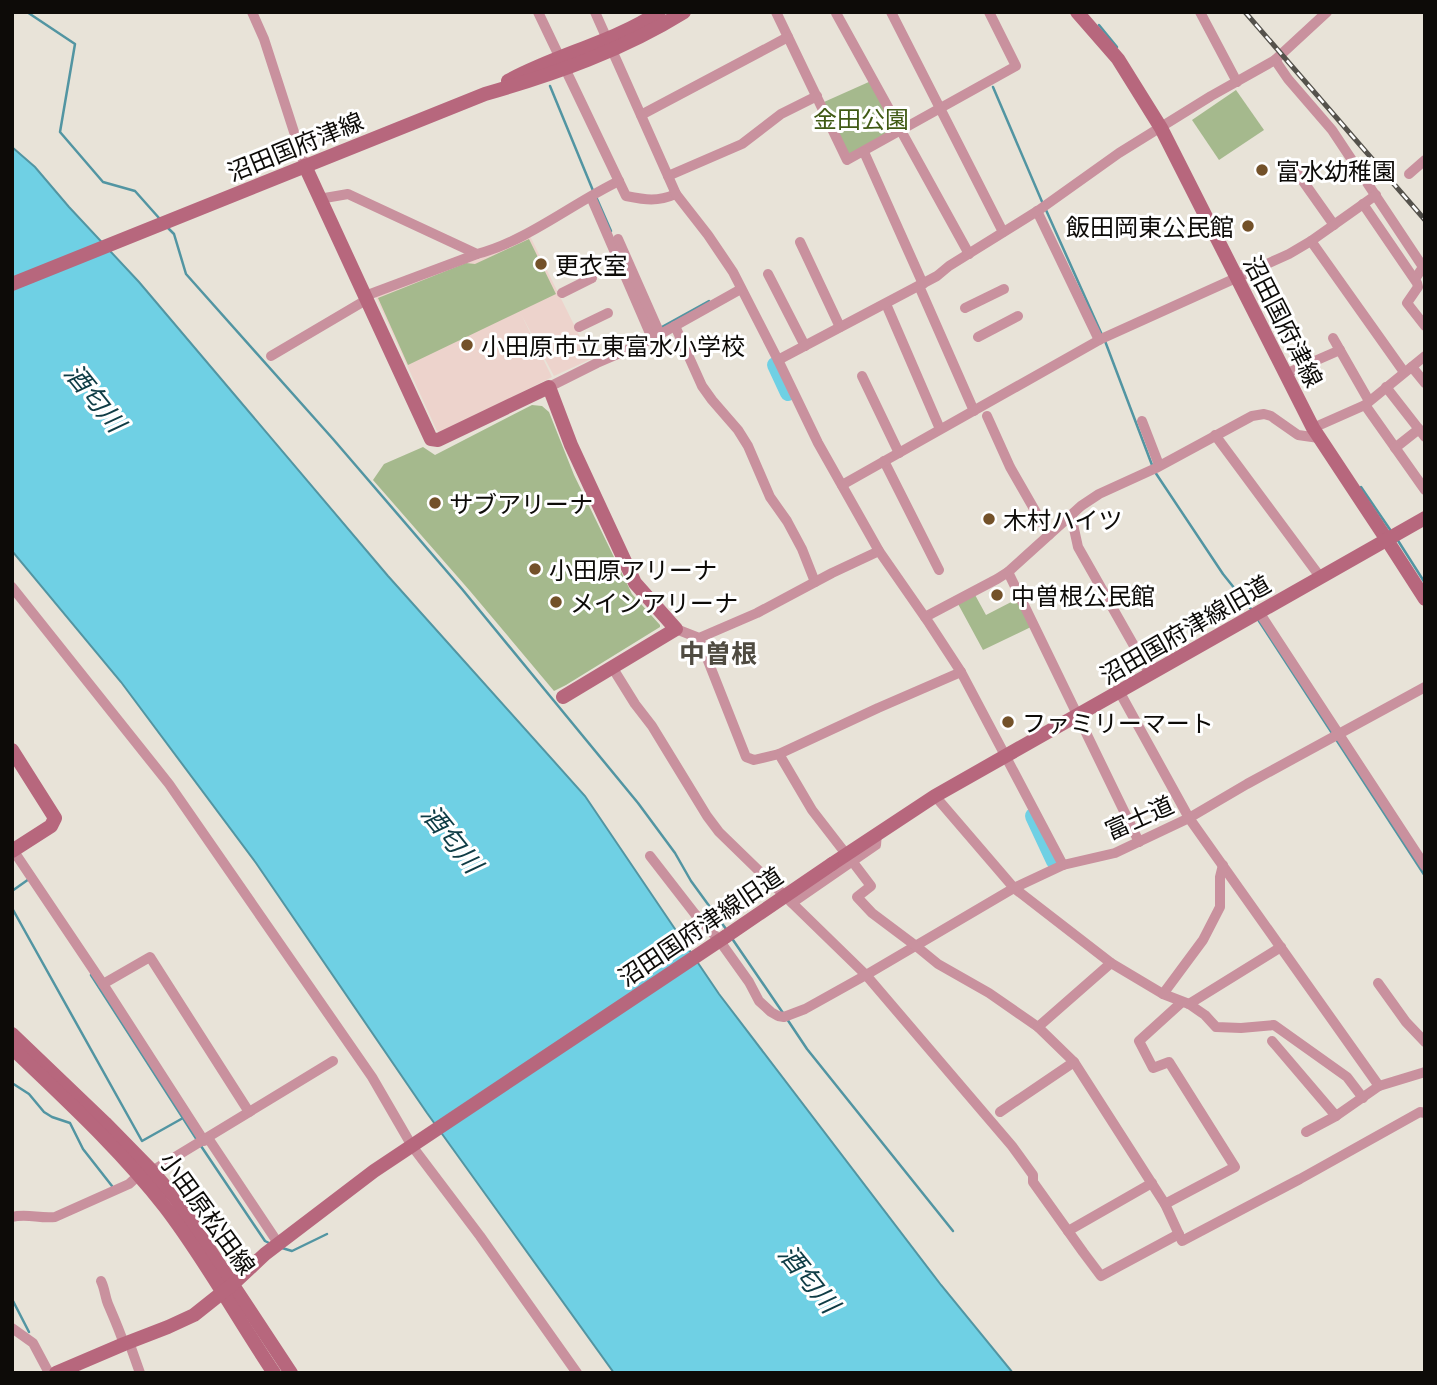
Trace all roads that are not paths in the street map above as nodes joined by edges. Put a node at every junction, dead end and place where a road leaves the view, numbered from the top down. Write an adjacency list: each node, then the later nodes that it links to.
1 (252, 12): 26 (street)
2 (538, 12): 16 (street)
3 (595, 12): 14 (street)
4 (659, 12): 14 (street, 沼田国府津線)
5 (684, 12): 14 (street, 沼田国府津線)
6 (776, 12): 13 (street)
7 (836, 12): 23 (street)
8 (891, 12): 20 (street)
9 (989, 12): 20 (street)
10 (1200, 12): 17 (street)
11 (1327, 12): 15 (street)
12 (1083, 14): 22 (street, 沼田国府津線)
13 (788, 37): 19 (street); 21 (street)
14 (609, 44): 16 (street, 沼田国府津線); 21 (street)
15 (1275, 60): 17 (street); 33 (street)
16 (563, 63): 18 (street, 沼田国府津線); 18 (street, 沼田国府津線); 30 (street)
17 (1237, 82): 22 (street)
18 (485, 93): 26 (street, 沼田国府津線)
19 (817, 96): 24 (street); 29 (street)
20 (941, 108): 23 (street); 38 (street)
21 (641, 115): 29 (street)
22 (1160, 128): 36 (street); 46 (street, 沼田国府津線)
23 (902, 130): 24 (street); 43 (street)
24 (864, 152): 49 (street)
25 (1425, 160): 28 (street)
26 (305, 166): 34 (street); 48 (street, 沼田国府津線)
27 (1293, 167): 37 (street)
28 (1409, 174)
29 (668, 176): 32 (street)
30 (619, 181): 31 (street); 32 (street)
31 (595, 194): 42 (street); 62 (street)
32 (676, 194): 50 (street)
33 (1376, 195): 35 (street); 47 (street)
34 (319, 199): 42 (street); 53 (street)
35 (1363, 204): 37 (street); 47 (street)
36 (1041, 208): 38 (street); 65 (street)
37 (1334, 225): 40 (street)
38 (1003, 232): 43 (street)
39 (618, 239): 62 (street)
40 (1311, 241): 46 (street); 71 (street)
41 (800, 242): 61 (street)
42 (477, 254): 53 (street)
43 (969, 254): 49 (street)
44 (768, 274): 66 (street)
45 (592, 278): 52 (street)
46 (1237, 278): 65 (street); 72 (street, 沼田国府津線)
47 (1415, 279): 59 (street)
48 (12, 284)
49 (921, 285): 54 (street); 78 (street)
50 (741, 289): 58 (street); 70 (street)
51 (1004, 289): 55 (street)
52 (562, 293)
53 (366, 298): 68 (street); 75 (street)
54 (886, 304): 61 (street); 81 (street)
55 (965, 308)
56 (608, 313): 60 (street)
57 (1018, 316): 63 (street)
58 (675, 326): 62 (street); 99 (street)
59 (1425, 326)
60 (579, 327)
61 (840, 327): 66 (street)
62 (657, 333): 75 (street)
63 (978, 337)
64 (1333, 338): 67 (street)
65 (1102, 339): 78 (street)
66 (806, 346): 70 (street)
67 (1340, 350): 72 (street); 77 (street)
68 (271, 356)
69 (1425, 356): 71 (street)
70 (778, 360): 89 (street)
71 (1408, 369): 74 (street); 76 (street)
72 (1285, 374): 82 (street, 沼田国府津線)
73 (862, 376): 86 (street)
74 (1425, 383)
75 (550, 387): 104 (street)
76 (1386, 387): 77 (street); 83 (street)
77 (1367, 403): 82 (street); 85 (street)
78 (974, 411): 81 (street)
79 (987, 416): 93 (street)
80 (1142, 421): 88 (street)
81 (940, 429): 86 (street)
82 (1315, 433): 84 (street); 94 (street, 沼田国府津線)
83 (1422, 433): 85 (street)
84 (1215, 435): 88 (street); 98 (street)
85 (1395, 448): 90 (street)
86 (899, 453): 87 (street)
87 (884, 461): 89 (street); 96 (street)
88 (1155, 468): 91 (street)
89 (842, 485): 95 (street)
90 (1425, 490)
91 (1071, 515): 93 (street); 108 (street)
92 (1425, 518): 94 (street)
93 (1049, 535): 97 (street)
94 (1387, 540): 98 (street, 沼田国府津線旧道); 101 (street, 沼田国府津線)
95 (879, 551): 99 (street); 103 (street)
96 (939, 570)
97 (1008, 572): 103 (street); 112 (street)
98 (1321, 578): 102 (street, 沼田国府津線旧道)
99 (815, 582): 105 (street)
100 (12, 587): 153 (street)
101 (1425, 599)
102 (1254, 614): 108 (street, 沼田国府津線旧道); 113 (street)
103 (925, 617): 107 (street)
104 (676, 629): 105 (street); 106 (street)
105 (699, 638): 115 (street)
106 (612, 667): 111 (street); 127 (street)
107 (961, 673): 115 (street); 116 (street)
108 (1150, 674): 110 (street, 沼田国府津線旧道)
109 (1425, 687): 113 (street, 富士道)
110 (1119, 691): 112 (street, 沼田国府津線旧道); 118 (street)
111 (563, 698)
112 (1078, 716): 116 (street, 沼田国府津線旧道); 119 (street)
113 (1335, 736): 118 (street, 富士道); 125 (street)
114 (12, 750): 120 (street)
115 (779, 754): 122 (street)
116 (1006, 756): 117 (street, 沼田国府津線旧道); 123 (street)
117 (935, 796): 122 (street, 沼田国府津線旧道); 126 (street)
118 (1189, 818): 119 (street, 富士道); 124 (street)
119 (1139, 842): 123 (street, 富士道)
120 (13, 850): 134 (street)
121 (650, 856): 128 (street, 富士道)
122 (849, 858): 127 (street); 128 (street, 沼田国府津線旧道, bridge); 129 (street)
123 (1063, 865): 126 (street, 富士道)
124 (1223, 865): 130 (street); 135 (street)
125 (1425, 866)
126 (1014, 888): 129 (street, 富士道); 131 (street)
127 (792, 903): 132 (street)
128 (722, 939): 132 (street, 富士道); 153 (street, 沼田国府津線旧道)
129 (916, 946): 132 (street, 富士道); 137 (street)
130 (1281, 947): 136 (street); 145 (street)
131 (1111, 963): 135 (street); 137 (street)
132 (866, 975): 158 (street)
133 (1378, 983): 140 (street)
134 (103, 984): 147 (street); 152 (street)
135 (1163, 995): 136 (street)
136 (1185, 1003): 146 (street); 156 (street)
137 (1038, 1027): 143 (street)
138 (12, 1034): 154 (street, 小田原松田線)
139 (1272, 1041): 150 (street)
140 (1425, 1042)
141 (12, 1048): 154 (street, 小田原松田線)
142 (333, 1061): 147 (street)
143 (1074, 1062): 148 (street); 155 (street)
144 (1425, 1072): 145 (street)
145 (1379, 1086): 146 (street)
146 (1363, 1098): 150 (street)
147 (249, 1112): 152 (street)
148 (1000, 1112)
149 (1425, 1113): 159 (street)
150 (1336, 1116): 151 (street)
151 (1306, 1132)
152 (206, 1139): 154 (street); 160 (street)
153 (412, 1146): 160 (street, 沼田国府津線旧道); 170 (street)
154 (146, 1173): 157 (street); 162 (street, 小田原松田線)
155 (1152, 1183): 156 (street); 158 (street)
156 (1165, 1204): 159 (street)
157 (12, 1217)
158 (1068, 1231): 159 (street)
159 (1179, 1234)
160 (278, 1243): 162 (street, 沼田国府津線旧道)
161 (101, 1281): 164 (street)
162 (228, 1288): 164 (street, 沼田国府津線旧道); 168 (street, 小田原松田線); 169 (street, 小田原松田線)
163 (12, 1328): 165 (street)
164 (126, 1343): 166 (street, 沼田国府津線旧道); 167 (street)
165 (49, 1373)
166 (57, 1373)
167 (140, 1373)
168 (274, 1373)
169 (291, 1373)
170 (577, 1373)

